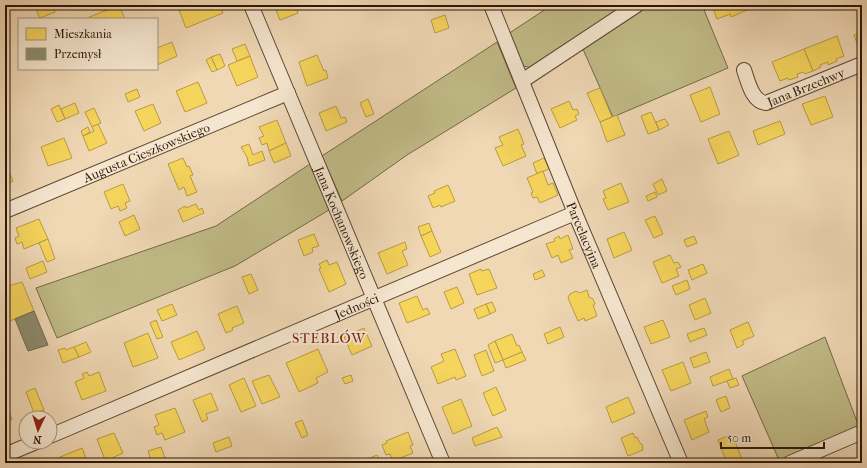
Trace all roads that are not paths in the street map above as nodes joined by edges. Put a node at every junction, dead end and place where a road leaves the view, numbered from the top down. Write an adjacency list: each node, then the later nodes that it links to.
1 (251, 5): 7 (street, Jana Kochanowskiego)
2 (491, 5): 6 (street, Parcelacyjna)
3 (637, 5): 6 (street)
4 (862, 64): 5 (street, Jana Brzechwy)
5 (744, 70)
6 (522, 81): 9 (street, Parcelacyjna)
7 (288, 93): 8 (street, Augusta Cieszkowskiego); 10 (street, Jana Kochanowskiego)
8 (5, 211)
9 (576, 213): 10 (street, Jedności); 16 (street, Parcelacyjna)
10 (374, 298): 12 (street, Jedności); 15 (street, Jana Kochanowskiego)
11 (862, 432): 17 (street)
12 (58, 433)
13 (18, 450): 14 (street)
14 (5, 455)
15 (443, 463)
16 (681, 463)
17 (790, 463)

